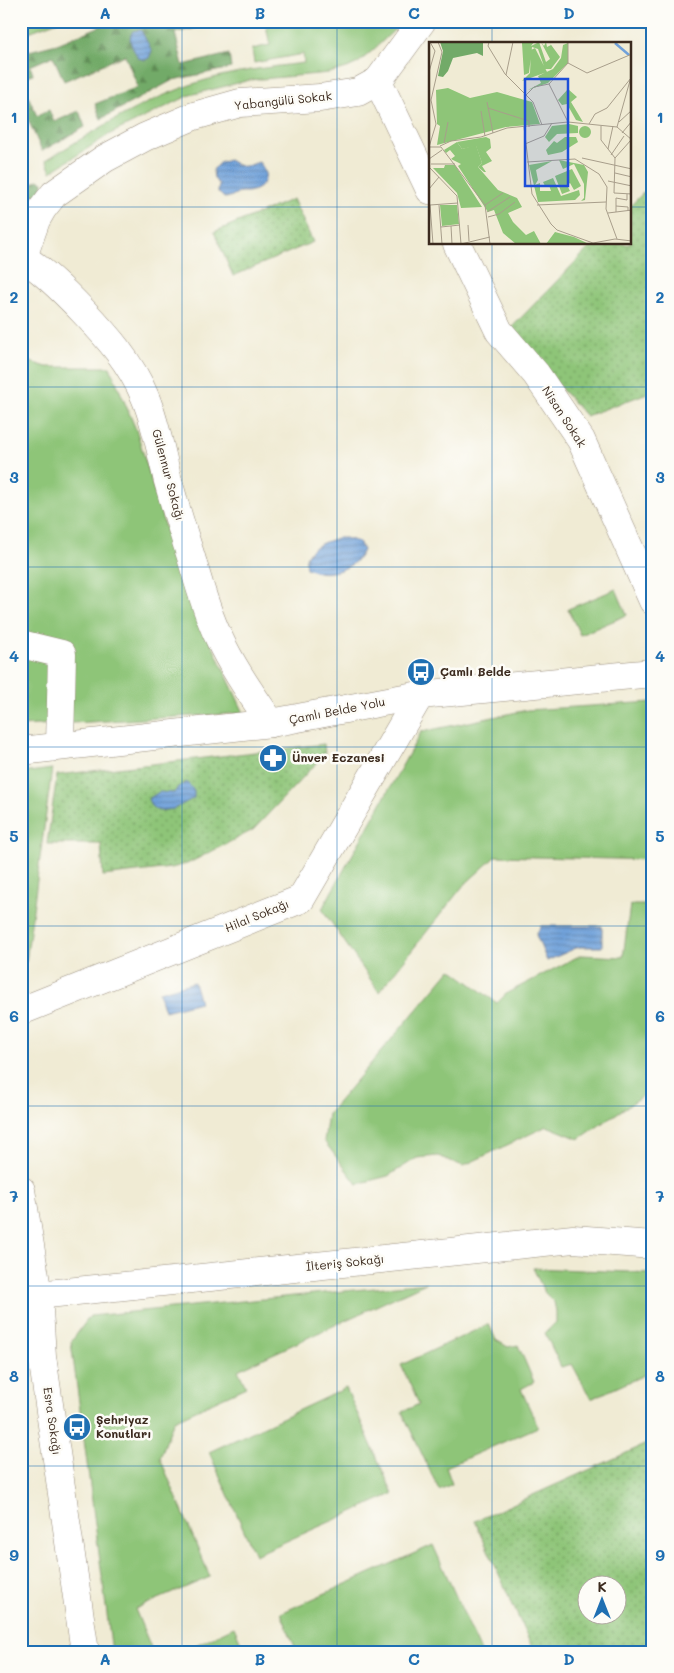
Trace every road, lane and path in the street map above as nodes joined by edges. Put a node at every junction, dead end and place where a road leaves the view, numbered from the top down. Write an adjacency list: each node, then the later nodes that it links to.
1 (422, 21): 2 (street, Yabangülü Sokak)
2 (378, 82): 3 (street); 5 (street, Yabangülü Sokak)
3 (429, 188)
4 (457, 245): 6 (street, Nisan Sokak)
5 (22, 256): 10 (street, Gülennur Sokağı)
6 (653, 601)
7 (21, 644): 11 (street)
8 (653, 673): 9 (street, Çamlı Belde Yolu)
9 (420, 695): 10 (street, Çamlı Belde Yolu); 13 (street, Hilal Sokağı)
10 (271, 723): 11 (street, Çamlı Belde Yolu)
11 (60, 746): 12 (street, Çamlı Belde Yolu)
12 (21, 750)
13 (21, 1011)
14 (21, 1190): 16 (street, Esra Sokağı)
15 (653, 1245): 16 (street, İlteriş Sokağı)
16 (38, 1295): 17 (street, Esra Sokağı)
17 (85, 1652)

